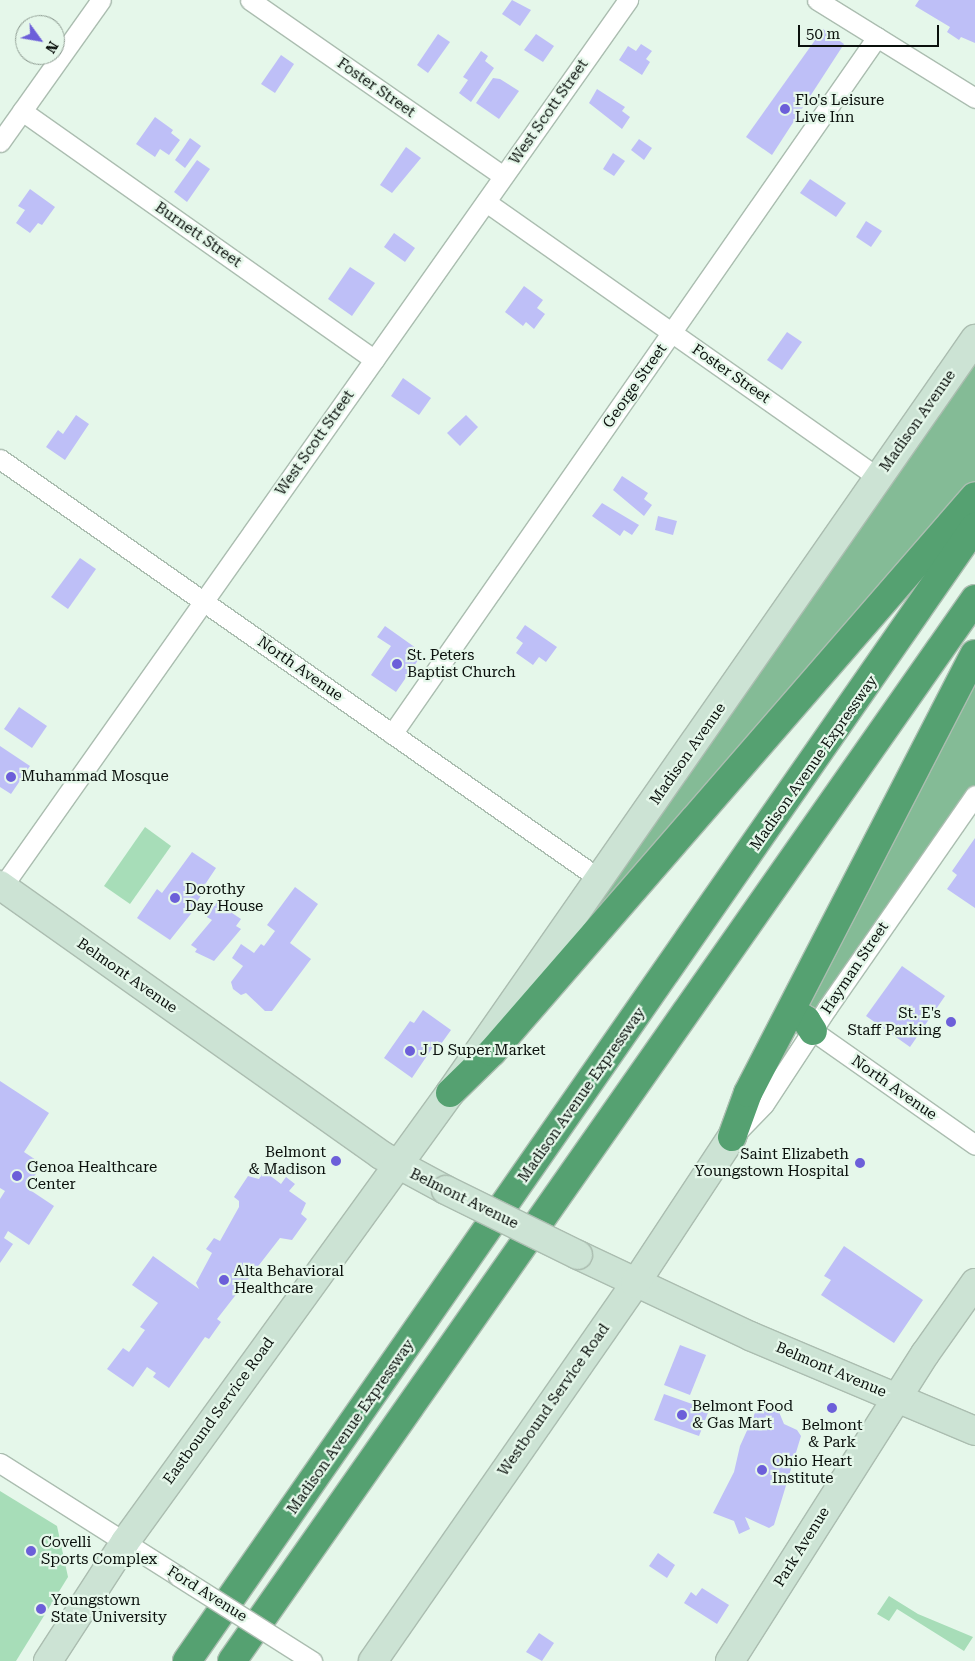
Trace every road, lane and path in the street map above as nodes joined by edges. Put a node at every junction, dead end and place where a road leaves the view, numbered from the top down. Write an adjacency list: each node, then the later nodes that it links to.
1 (101, 0): 7 (street)
2 (250, 0): 9 (street, Foster Street)
3 (628, 0): 9 (street, West Scott Street)
4 (817, 0): 5 (street)
5 (878, 37): 6 (street); 11 (street, George Street)
6 (975, 98)
7 (22, 112): 8 (street); 13 (street, Burnett Street)
8 (0, 142)
9 (504, 176): 10 (street, West Scott Street)
10 (486, 202): 11 (street, Foster Street); 13 (street, West Scott Street)
11 (672, 332): 15 (street, Foster Street); 21 (street, George Street)
12 (975, 339): 15 (main road, Madison Avenue)
13 (374, 359): 19 (street, West Scott Street)
14 (0, 458): 19 (street, North Avenue)
15 (879, 478): 23 (main road, Madison Avenue)
16 (975, 496): 27 (highway)
17 (975, 527): 38 (highway, Madison Avenue Expressway)
18 (975, 599): 39 (highway)
19 (203, 601): 21 (street, North Avenue); 24 (street, West Scott Street)
20 (975, 654): 25 (highway)
21 (392, 734): 23 (street, North Avenue)
22 (975, 795): 26 (street, Hayman Street)
23 (601, 880): 27 (main road, Madison Avenue)
24 (1, 886): 30 (main road, Belmont Avenue)
25 (792, 1011): 26 (highway); 28 (highway)
26 (813, 1031): 28 (street, Hayman Street); 29 (street, North Avenue)
27 (450, 1093): 30 (main road, Madison Avenue)
28 (732, 1137): 32 (main road, Westbound Service Road)
29 (975, 1145)
30 (396, 1165): 32 (main road, Belmont Avenue, bridge); 36 (main road, Eastbound Service Road)
31 (975, 1283): 33 (main road, Park Avenue)
32 (636, 1284): 33 (main road, Belmont Avenue); 41 (main road, Westbound Service Road)
33 (897, 1398): 34 (main road, Belmont Avenue); 42 (main road, Park Avenue)
34 (975, 1431)
35 (0, 1463): 36 (street, Ford Avenue)
36 (124, 1542): 37 (main road, Eastbound Service Road); 40 (street, Ford Avenue, bridge)
37 (48, 1661)
38 (187, 1661)
39 (232, 1661)
40 (312, 1661)
41 (373, 1661)
42 (730, 1661)

